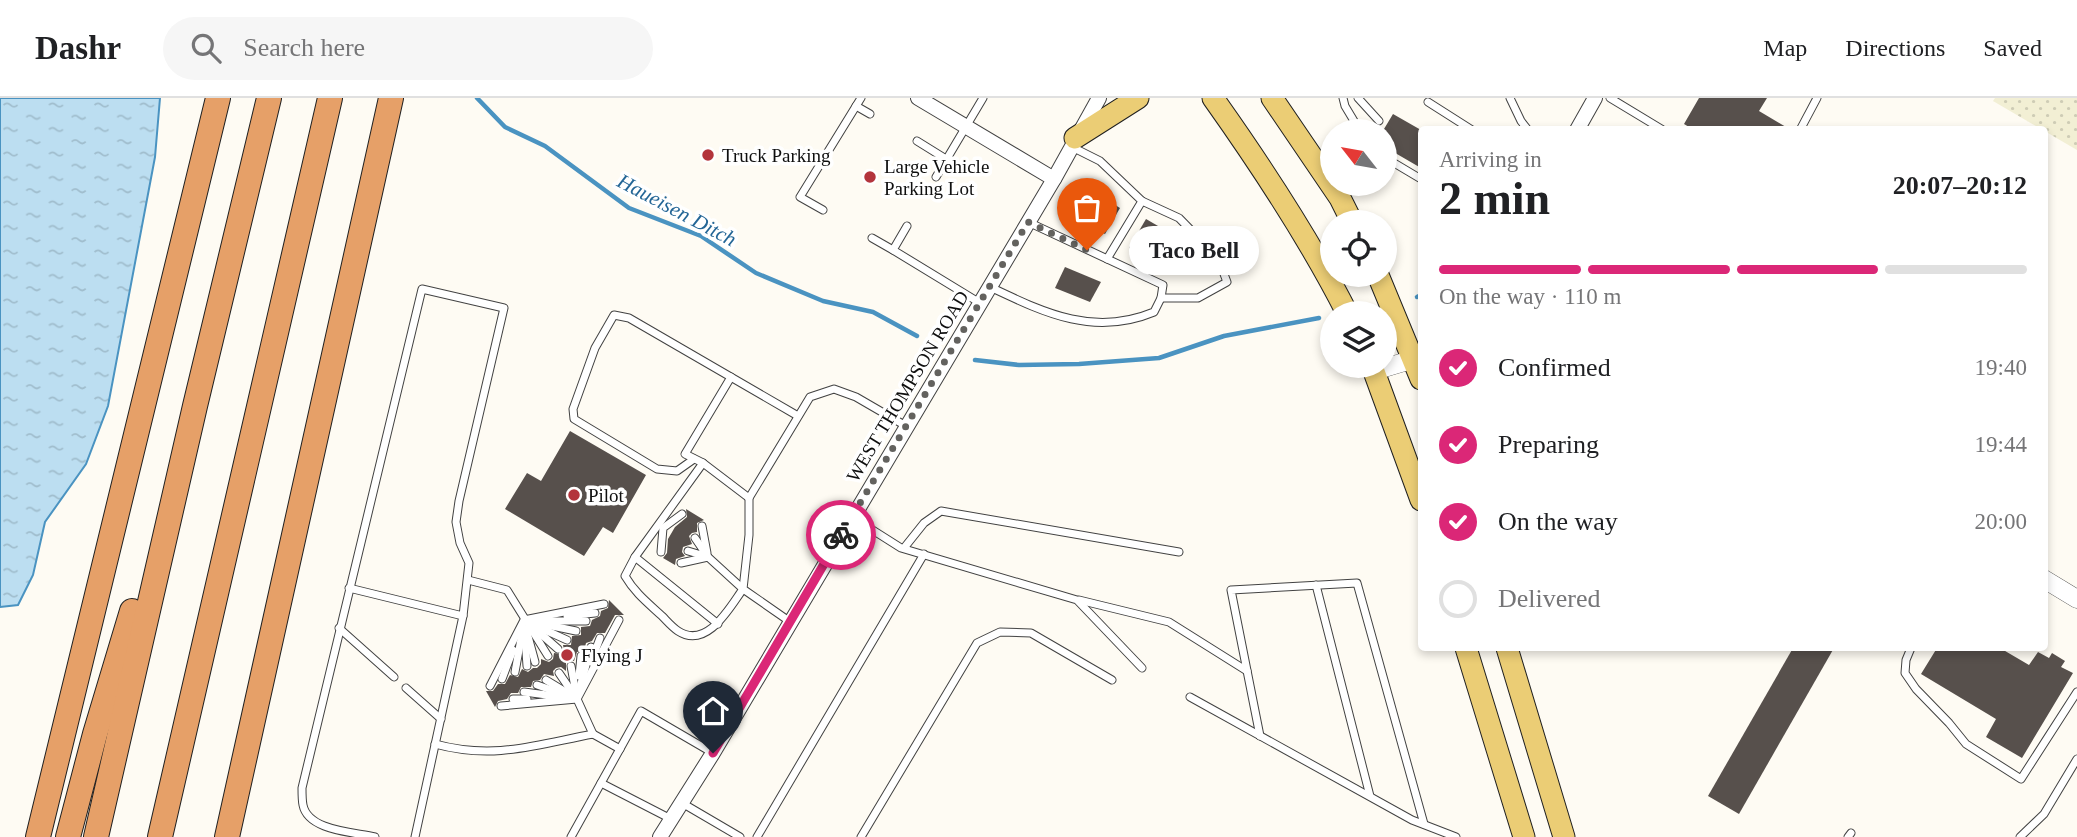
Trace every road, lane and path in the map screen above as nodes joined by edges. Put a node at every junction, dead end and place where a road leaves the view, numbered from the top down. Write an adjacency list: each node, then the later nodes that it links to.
1 (218, 98): 134 (highway)
2 (268, 98): 53 (highway)
3 (330, 98): 137 (highway)
4 (391, 98): 138 (highway)
5 (861, 98): 19 (lane)
6 (918, 98): 23 (street)
7 (983, 98): 23 (lane)
8 (1099, 98): 30 (street, WEST THOMPSON ROAD)
9 (1138, 98): 30 (main road)
10 (1213, 98): 47 (main road)
11 (1272, 98): 38 (main road)
12 (1343, 98): 21 (lane)
13 (1358, 98): 22 (lane)
14 (1510, 98): 25 (lane)
15 (1595, 98): 26 (street)
16 (1610, 98): 27 (lane)
17 (1818, 98): 28 (lane)
18 (1428, 102): 24 (lane)
19 (856, 106): 20 (lane); 37 (lane)
20 (870, 114)
21 (1353, 119)
22 (1377, 119)
23 (966, 126): 31 (lane); 35 (street)
24 (1466, 126)
25 (1525, 126)
26 (1579, 126)
27 (1656, 126)
28 (1802, 126)
29 (917, 141): 31 (lane)
30 (1073, 142): 35 (street, WEST THOMPSON ROAD); 36 (lane)
31 (946, 159): 33 (lane)
32 (1397, 165): 34 (lane)
33 (936, 177)
34 (1418, 177)
35 (1054, 179): 39 (street, WEST THOMPSON ROAD)
36 (1142, 201): 43 (lane); 46 (lane)
37 (823, 210)
38 (1345, 210)
39 (1028, 222): 43 (lane); 44 (street, WEST THOMPSON ROAD)
40 (907, 226): 42 (lane)
41 (872, 238): 42 (lane)
42 (893, 250): 48 (lane)
43 (1107, 259): 46 (lane)
44 (990, 286): 46 (lane); 48 (street, WEST THOMPSON ROAD)
45 (1383, 287): 49 (main road)
46 (1161, 298)
47 (1341, 301)
48 (980, 303): 55 (street, WEST THOMPSON ROAD)
49 (1418, 365): 50 (street)
50 (1397, 366)
51 (731, 377): 54 (lane); 56 (lane); 56 (lane)
52 (1377, 378): 58 (main road)
53 (195, 406): 135 (highway); 136 (highway)
54 (798, 416): 55 (lane); 59 (lane)
55 (906, 426): 61 (street, WEST THOMPSON ROAD)
56 (694, 459): 57 (lane)
57 (703, 463): 59 (lane); 62 (lane)
58 (1418, 492)
59 (749, 498): 79 (lane)
60 (682, 514): 62 (lane)
61 (852, 517): 67 (lane); 88 (street, WEST THOMPSON ROAD)
62 (661, 526): 63 (lane); 66 (lane); 69 (lane); 72 (lane)
63 (676, 526)
64 (702, 526): 73 (lane)
65 (695, 538): 73 (lane)
66 (668, 540)
67 (904, 548): 70 (lane); 71 (lane)
68 (688, 551): 73 (lane)
69 (661, 552)
70 (1179, 552)
71 (924, 554): 81 (lane); 144 (lane)
72 (635, 557): 89 (lane); 89 (lane)
73 (708, 557): 74 (lane); 79 (lane)
74 (681, 563)
75 (468, 580): 78 (lane); 84 (lane); 85 (lane)
76 (2048, 581): 80 (street)
77 (1316, 585): 106 (lane); 130 (lane); 133 (lane)
78 (349, 588): 84 (lane); 90 (lane)
79 (744, 589): 88 (lane); 89 (lane)
80 (2077, 599)
81 (1077, 600): 105 (lane); 106 (lane)
82 (604, 604): 85 (lane)
83 (595, 613): 85 (lane)
84 (463, 616): 122 (lane)
85 (524, 620): 87 (lane); 92 (lane); 94 (lane); 96 (lane); 100 (lane); 102 (lane); 103 (lane); 107 (lane); 110 (lane); 114 (lane)
86 (619, 620): 120 (lane)
87 (586, 621)
88 (789, 621): 127 (street, WEST THOMPSON ROAD)
89 (718, 624)
90 (340, 628): 109 (lane); 139 (lane)
91 (610, 628): 120 (lane)
92 (576, 631)
93 (600, 638): 120 (lane)
94 (567, 640)
95 (591, 647): 120 (lane)
96 (558, 649)
97 (1467, 651): 147 (main road)
98 (1508, 651): 148 (main road)
99 (1910, 651): 117 (lane)
100 (548, 656)
101 (581, 656): 120 (lane)
102 (535, 662)
103 (527, 666)
104 (570, 666): 120 (lane)
105 (1142, 668)
106 (1247, 671): 124 (lane)
107 (515, 672)
108 (559, 673): 120 (lane)
109 (394, 677)
110 (502, 679)
111 (545, 680): 120 (lane)
112 (1112, 680): 145 (lane)
113 (537, 685): 120 (lane)
114 (490, 686)
115 (406, 688): 122 (lane)
116 (524, 692): 120 (lane)
117 (2077, 692)
118 (1190, 697): 124 (lane)
119 (513, 699): 120 (lane)
120 (577, 699): 121 (lane); 123 (lane)
121 (501, 706)
122 (441, 719): 125 (lane)
123 (593, 734): 125 (lane); 126 (lane)
124 (1260, 736): 130 (lane)
125 (435, 744): 140 (lane)
126 (620, 749): 127 (lane); 129 (lane)
127 (713, 753): 131 (street, WEST THOMPSON ROAD)
128 (2077, 759): 149 (lane)
129 (601, 783): 132 (lane); 141 (lane)
130 (1370, 796): 133 (lane)
131 (681, 803): 132 (street, WEST THOMPSON ROAD); 143 (lane)
132 (671, 819): 142 (street, WEST THOMPSON ROAD)
133 (1424, 824): 146 (lane)
134 (38, 837)
135 (68, 837)
136 (96, 837)
137 (160, 837)
138 (226, 837)
139 (375, 837)
140 (415, 837)
141 (571, 837)
142 (660, 837)
143 (740, 837)
144 (757, 837)
145 (861, 837)
146 (1456, 837)
147 (1524, 837)
148 (1564, 837)
149 (2020, 837)

